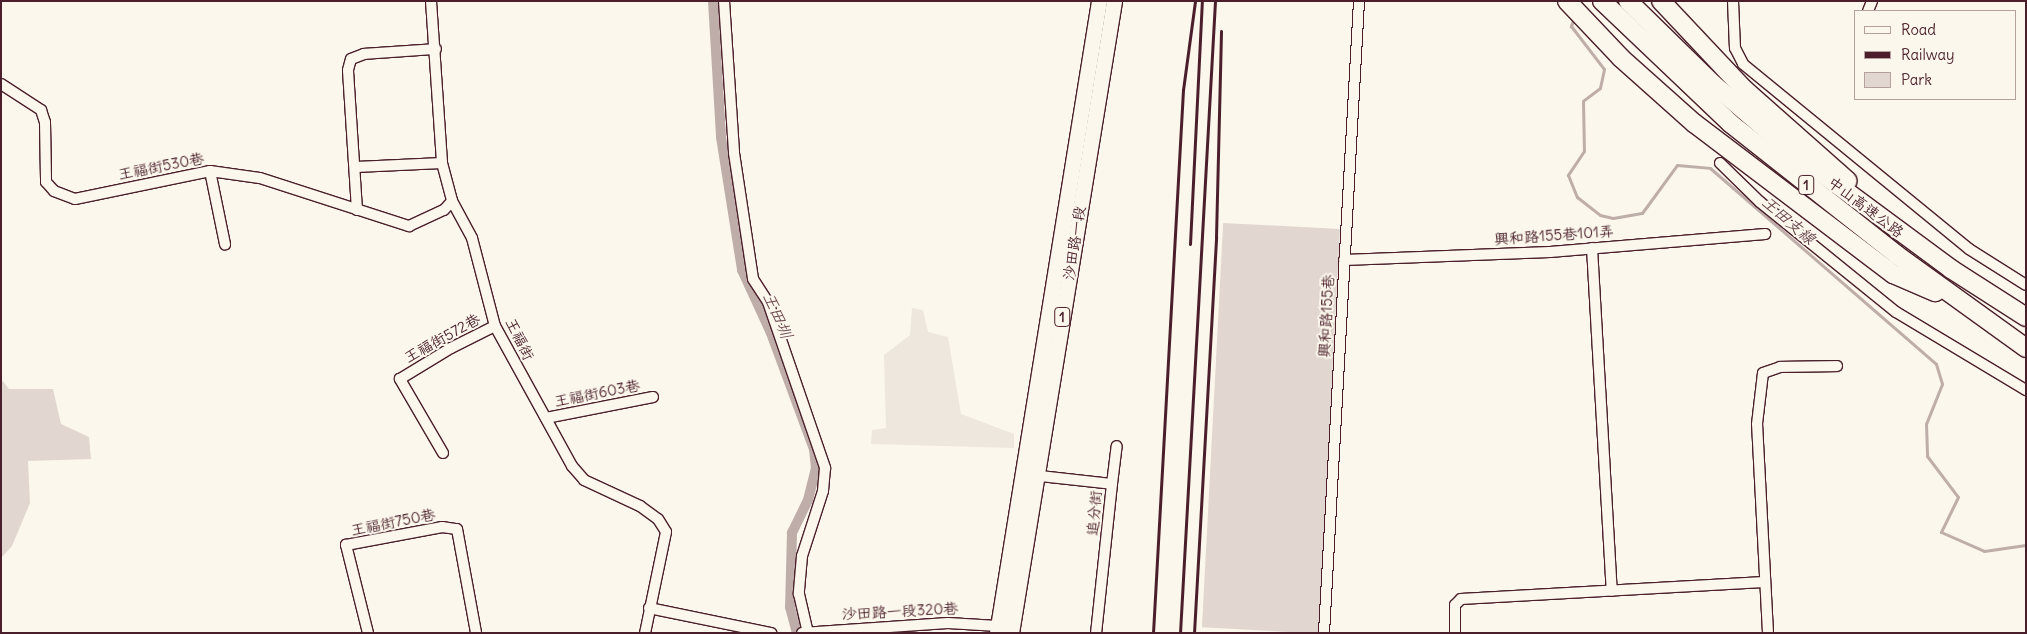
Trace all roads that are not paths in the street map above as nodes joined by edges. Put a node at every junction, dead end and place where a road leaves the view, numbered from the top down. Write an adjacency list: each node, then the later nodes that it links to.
1 (431, 1): 11 (street, 王福街)
2 (724, 1): 42 (street)
3 (1098, 1): 35 (main road, 沙田路一段 / 1)
4 (1114, 1): 36 (main road, 沙田路一段 / 1)
5 (1360, 1): 23 (street, 興和路155巷)
6 (1567, 1): 25 (highway, 中山高速公路 / 1)
7 (1602, 1): 25 (highway, 中山高速公路 / 1)
8 (1628, 1): 19 (highway, 中山高速公路 / 1)
9 (1661, 1): 19 (highway)
10 (1733, 1): 24 (street)
11 (436, 48): 13 (street, 王福街); 15 (street)
12 (1, 84): 16 (street, 王福街530巷)
13 (442, 163): 15 (street); 17 (street, 王福街)
14 (1720, 163): 30 (street)
15 (356, 167): 18 (street)
16 (210, 171): 18 (street, 王福街530巷); 21 (street)
17 (452, 200): 18 (street, 王福街530巷); 27 (street, 王福街)
18 (357, 210)
19 (1879, 217): 26 (highway, 中山高速公路 / 1)
20 (1765, 234): 22 (street, 興和路155巷101弄)
21 (225, 244)
22 (1592, 248): 23 (street, 興和路155巷101弄); 39 (street)
23 (1344, 260): 48 (street, 興和路155巷)
24 (2026, 285)
25 (1959, 302): 28 (highway, 中山高速公路 / 1)
26 (2026, 317)
27 (496, 326): 32 (street, 王福街); 34 (street, 王福街572巷)
28 (2026, 348)
29 (1837, 366): 38 (street)
30 (2026, 390)
31 (654, 398): 32 (street, 王福街603巷)
32 (546, 418): 40 (street, 王福街)
33 (1117, 446): 37 (street)
34 (442, 453)
35 (1022, 474): 36 (street, 追分街); 41 (main road, 沙田路一段 / 1)
36 (1038, 476): 37 (street, 追分街); 41 (main road, 沙田路一段 / 1)
37 (1112, 484): 47 (street, 追分街)
38 (1764, 582): 39 (street); 50 (street)
39 (1612, 590): 49 (street)
40 (649, 608): 45 (street, 王福街); 46 (street)
41 (1002, 630): 42 (street, 沙田路一段320巷)
42 (805, 632)
43 (368, 633): 44 (street, 王福街750巷)
44 (476, 633)
45 (645, 633)
46 (771, 633)
47 (1096, 633)
48 (1324, 633)
49 (1455, 633)
50 (1768, 633)

